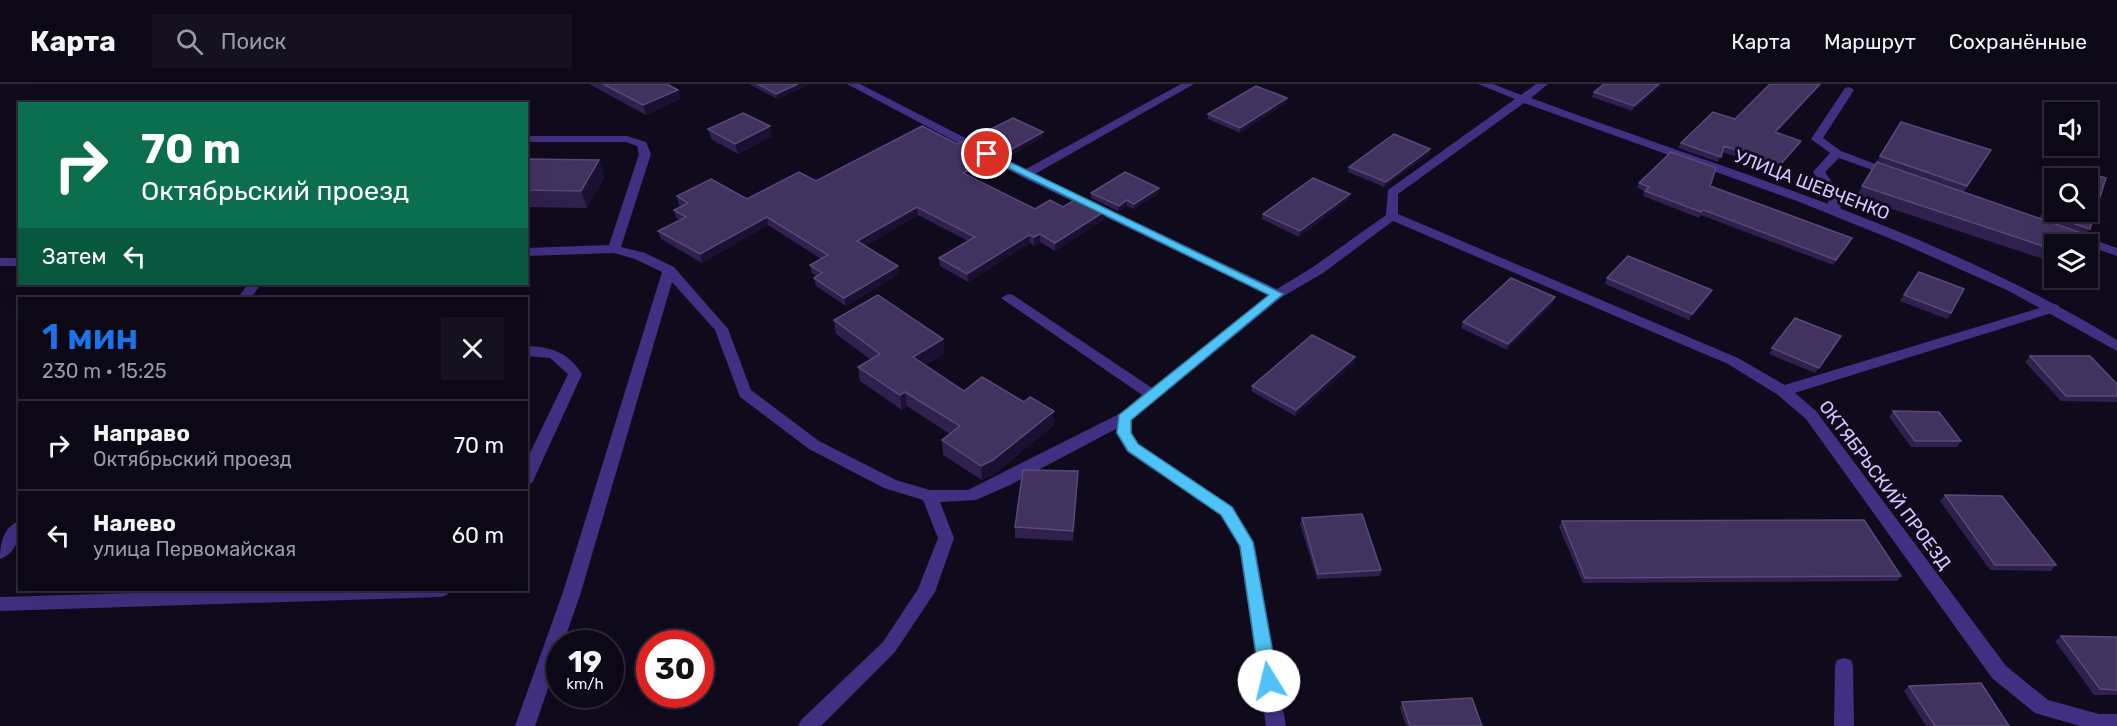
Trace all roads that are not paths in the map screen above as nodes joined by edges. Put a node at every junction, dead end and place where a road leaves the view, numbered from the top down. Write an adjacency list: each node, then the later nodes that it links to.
1 (852, 84): 9 (street)
2 (1189, 84): 9 (street)
3 (1483, 84): 6 (street, УЛИЦА ШЕВЧЕНКО)
4 (1543, 84): 6 (street)
5 (1849, 90): 8 (street)
6 (1523, 99): 11 (street, УЛИЦА ШЕВЧЕНКО); 12 (street)
7 (528, 139): 14 (street)
8 (1837, 153): 10 (street); 11 (street)
9 (1026, 174): 20 (street)
10 (1904, 176)
11 (1835, 211): 22 (street, УЛИЦА ШЕВЧЕНКО)
12 (1392, 216): 20 (street); 25 (street, ОКТЯБРЬСКИЙ ПРОЕЗД)
13 (2061, 232): 16 (street)
14 (614, 249): 15 (street); 19 (street)
15 (528, 252)
16 (2117, 252)
17 (0, 262): 18 (street)
18 (18, 262)
19 (669, 270): 29 (street); 37 (street)
20 (1277, 294): 26 (street)
21 (1008, 298): 26 (street)
22 (2053, 308): 23 (street, УЛИЦА ШЕВЧЕНКО); 25 (street)
23 (2117, 346)
24 (528, 351): 28 (street)
25 (1783, 391): 36 (street, ОКТЯБРЬСКИЙ ПРОЕЗД)
26 (1152, 395): 27 (street)
27 (1124, 418): 29 (street); 39 (street)
28 (531, 462)
29 (930, 496): 38 (street)
30 (18, 530): 31 (street)
31 (0, 552)
32 (361, 591): 33 (street)
33 (202, 593): 34 (street)
34 (0, 604)
35 (1844, 666): 40 (street)
36 (2117, 723)
37 (525, 726)
38 (808, 726)
39 (1276, 726)
40 (1845, 726)

